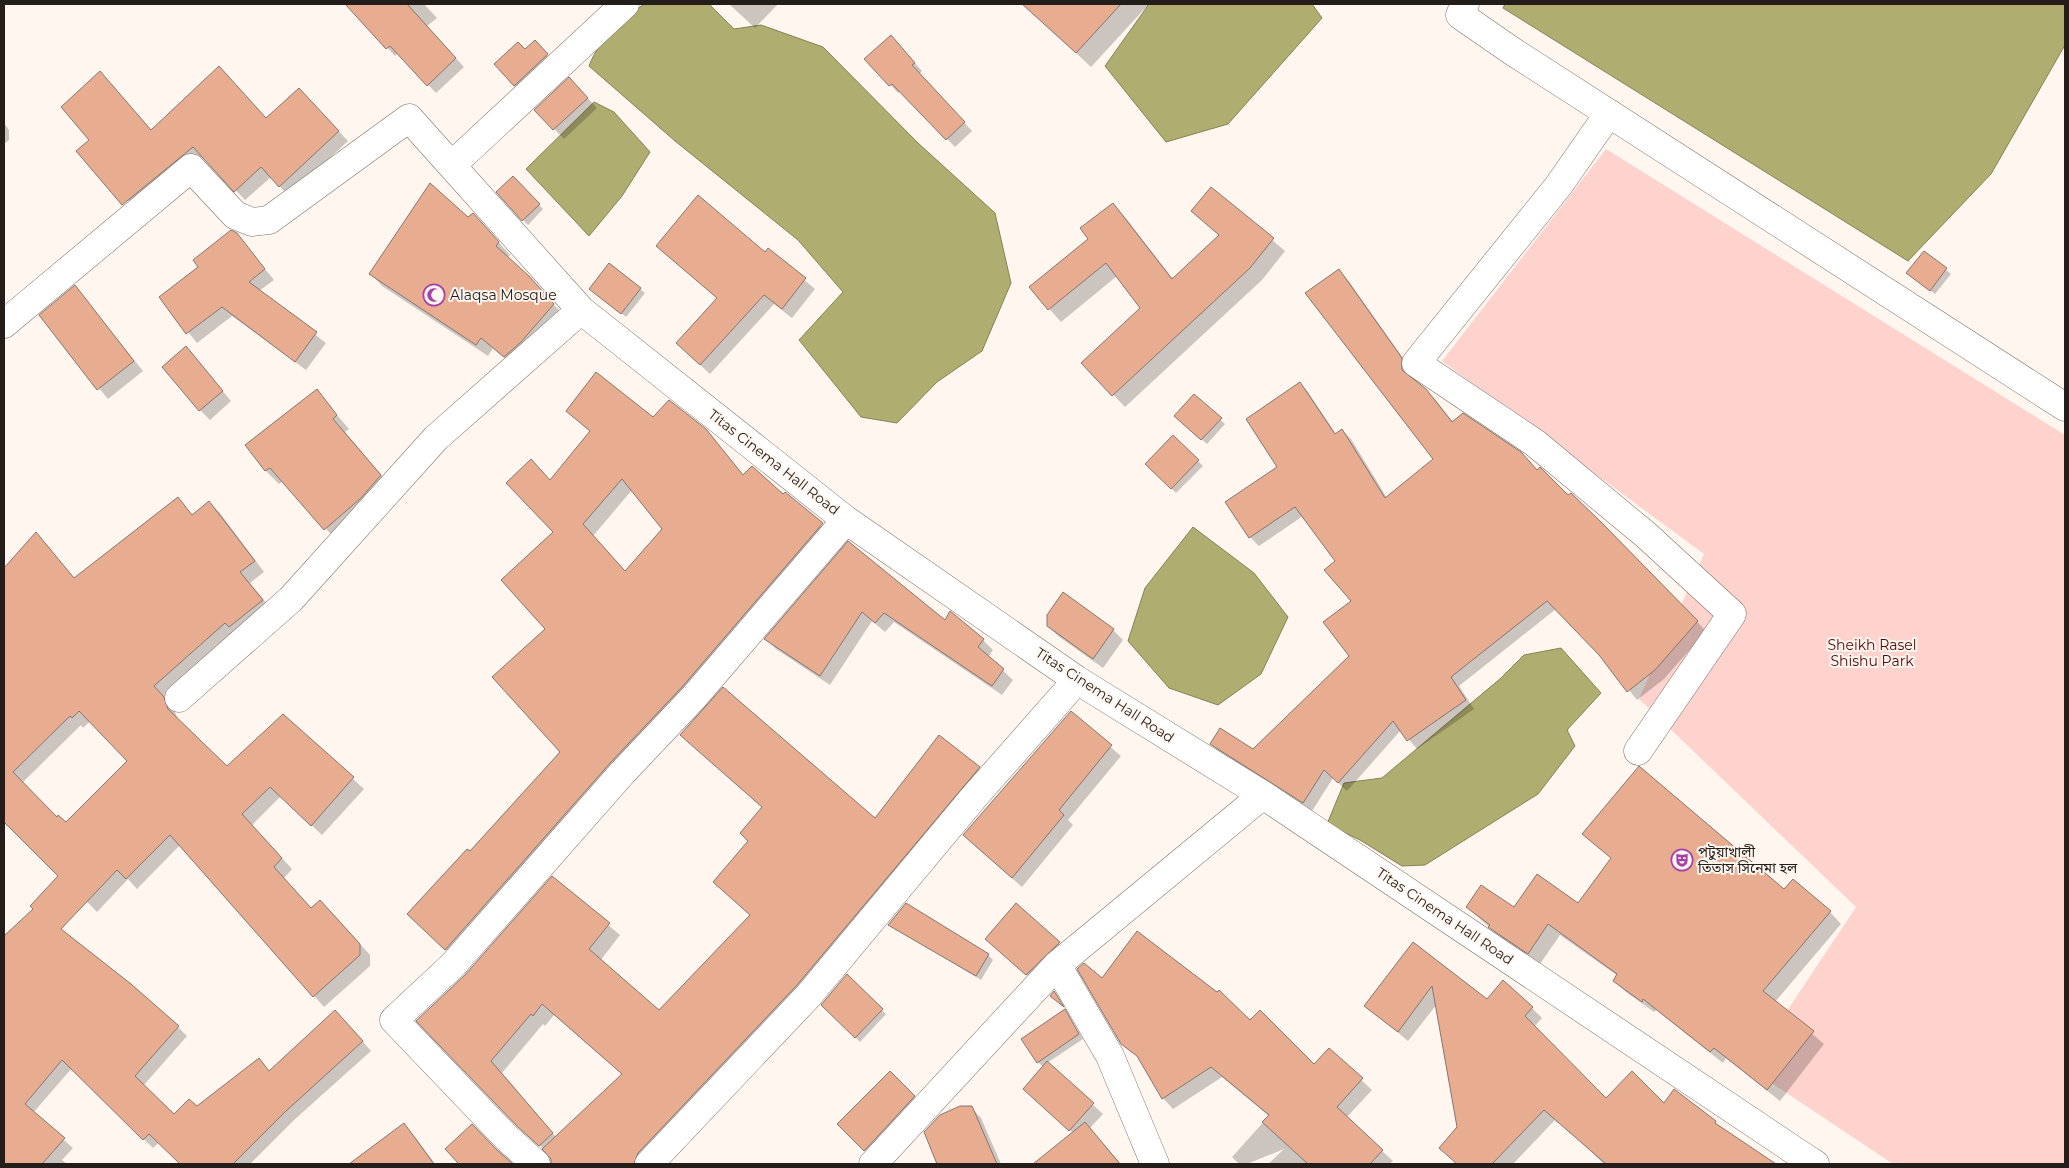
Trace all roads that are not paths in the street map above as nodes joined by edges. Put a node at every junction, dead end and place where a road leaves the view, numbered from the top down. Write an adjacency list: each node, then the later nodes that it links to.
1 (624, 4): 4 (street)
2 (1455, 8): 3 (street)
3 (1609, 113): 7 (street); 11 (street)
4 (452, 165): 5 (street, Titas Cinema Hall Road); 6 (street, Titas Cinema Hall Road)
5 (581, 310): 8 (street, Titas Cinema Hall Road); 10 (street)
6 (4, 324)
7 (2065, 407)
8 (846, 520): 9 (street, Titas Cinema Hall Road); 15 (street)
9 (1078, 680): 12 (street, Titas Cinema Hall Road); 16 (street)
10 (180, 698)
11 (1638, 751)
12 (1263, 796): 13 (street); 14 (street, Titas Cinema Hall Road)
13 (1057, 965): 17 (street); 18 (street)
14 (1810, 1163)
15 (536, 1164)
16 (649, 1164)
17 (874, 1164)
18 (1155, 1164)

